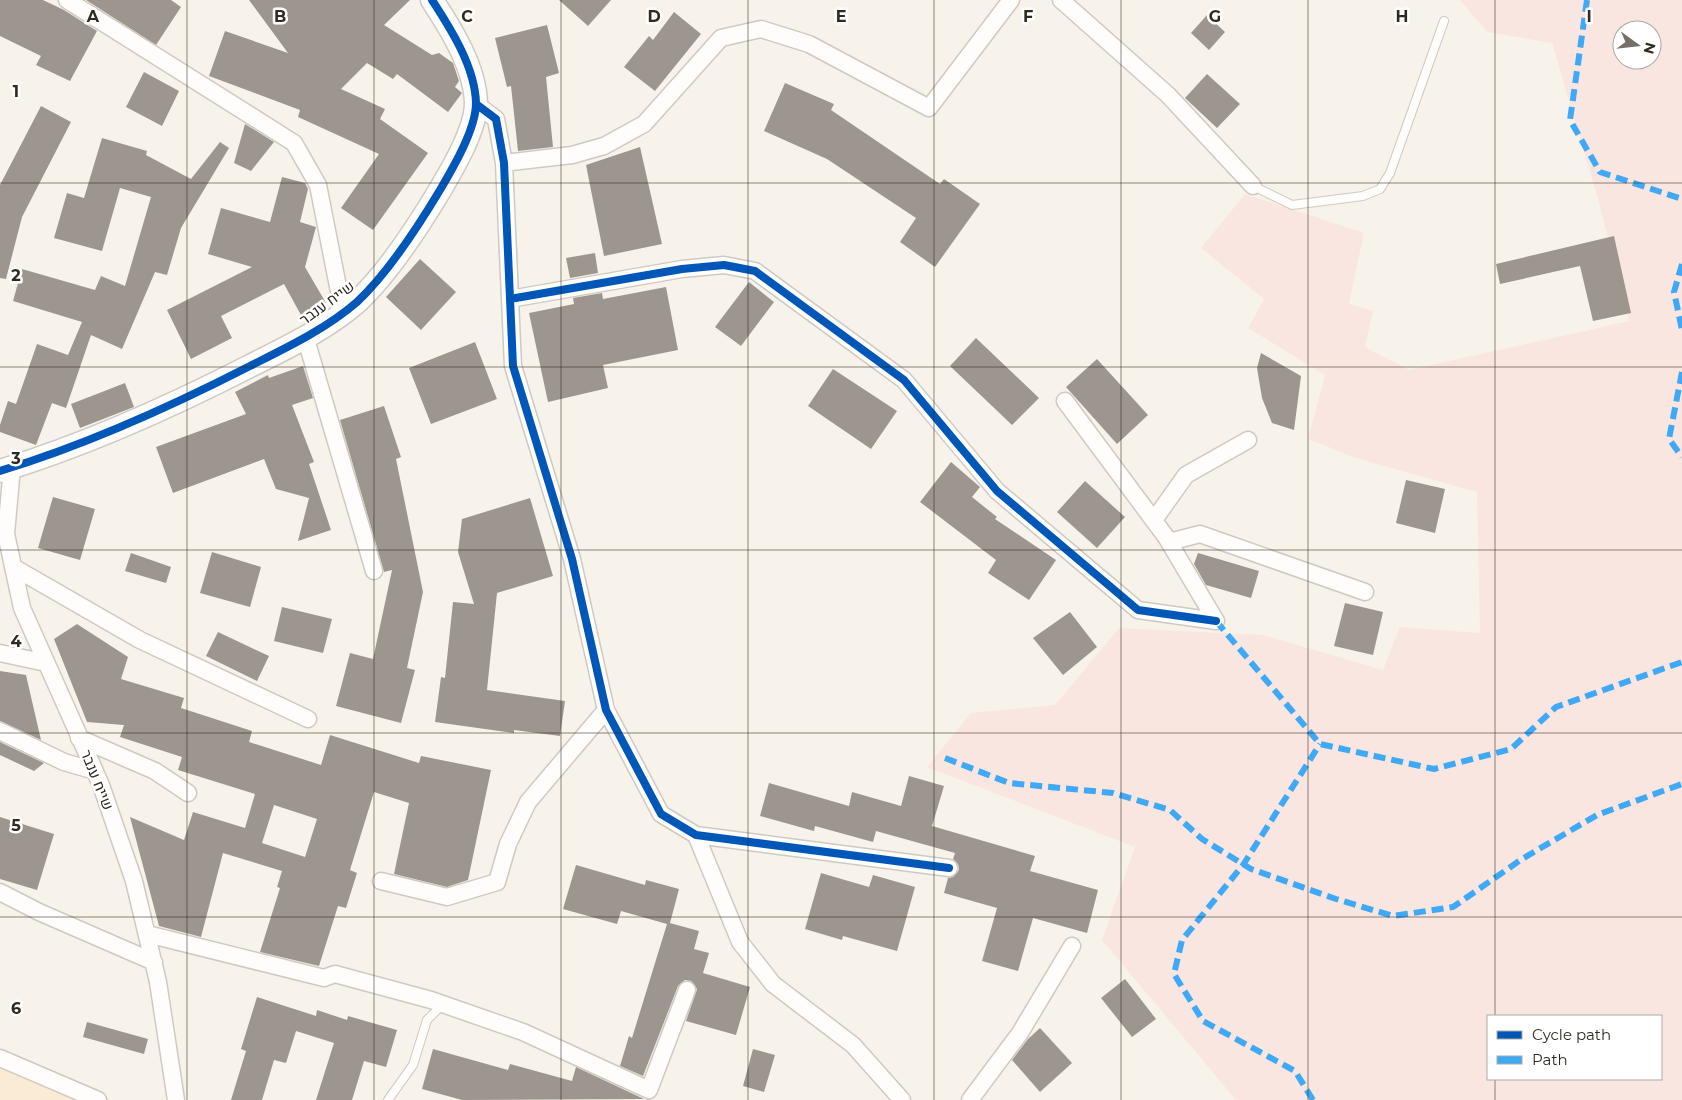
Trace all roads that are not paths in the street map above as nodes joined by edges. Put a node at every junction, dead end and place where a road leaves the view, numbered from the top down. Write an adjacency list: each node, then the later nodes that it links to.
1 (67, 0): 10 (street)
2 (432, 0): 6 (street, שייח ענבר)
3 (1011, 0): 7 (street)
4 (1061, 0): 8 (street)
5 (1444, 21): 8 (lane)
6 (476, 104): 7 (street); 10 (street, שייח ענבר)
7 (504, 163): 9 (street)
8 (1253, 186)
9 (510, 299): 16 (street); 22 (street)
10 (343, 312): 11 (street, שייח ענבר)
11 (305, 336): 14 (street, שייח ענבר); 18 (street)
12 (1065, 401): 15 (street)
13 (1248, 440): 15 (street)
14 (6, 469): 17 (street, שייח ענבר)
15 (1154, 520): 16 (street)
16 (1169, 542): 19 (street)
17 (13, 567): 21 (street, שייח ענבר); 23 (street)
18 (374, 570)
19 (1365, 592)
20 (0, 653): 21 (street)
21 (46, 663): 25 (street, שייח ענבר)
22 (606, 710): 28 (street); 30 (street)
23 (308, 719)
24 (0, 731): 26 (street)
25 (79, 738): 26 (street, שייח ענבר); 27 (street)
26 (95, 771): 32 (street, שייח ענבר)
27 (188, 793)
28 (696, 835): 29 (street); 41 (street)
29 (949, 868)
30 (381, 882)
31 (0, 892): 34 (street)
32 (147, 934): 34 (street, שייח ענבר); 36 (street)
33 (1072, 946): 42 (street)
34 (154, 962): 39 (street, שייח ענבר)
35 (687, 990): 36 (street)
36 (442, 1004): 40 (lane)
37 (0, 1058): 38 (street)
38 (98, 1100)
39 (176, 1100)
40 (388, 1100)
41 (902, 1100)
42 (970, 1100)

